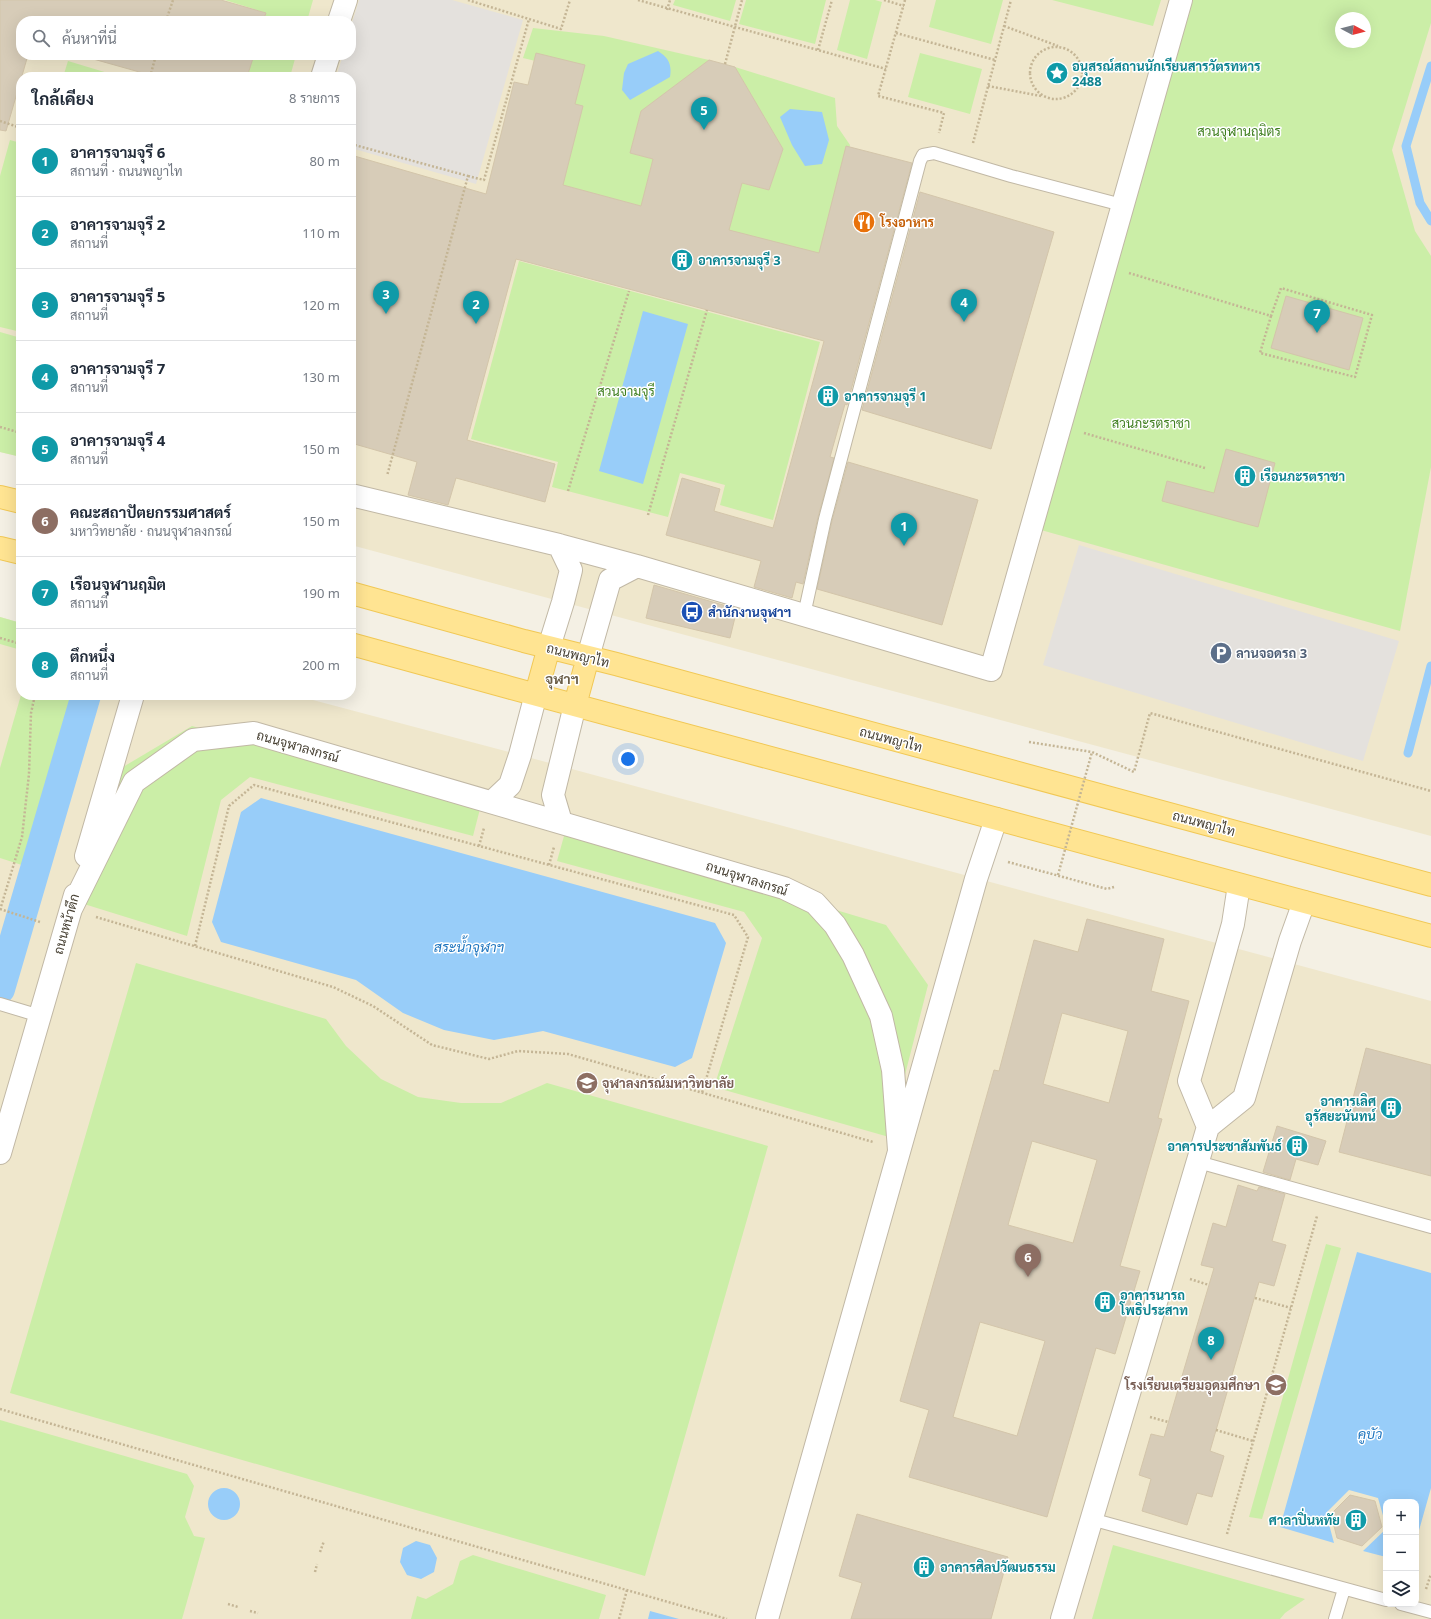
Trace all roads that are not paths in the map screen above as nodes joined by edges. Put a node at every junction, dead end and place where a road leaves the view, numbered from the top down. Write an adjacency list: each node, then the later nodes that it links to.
1 (346, 0): 3 (street)
2 (1181, 0): 6 (street)
3 (341, 16)
4 (327, 60): 5 (street)
5 (323, 72)
6 (1122, 205): 15 (street); 15 (lane)
7 (0, 496): 9 (main road)
8 (356, 496): 10 (street)
9 (16, 501)
10 (559, 545): 13 (street); 17 (street)
11 (0, 548): 12 (main road)
12 (16, 552)
13 (637, 566): 15 (street); 18 (street)
14 (356, 594): 17 (main road, ถนนพญาไท)
15 (804, 615)
16 (356, 645): 19 (main road)
17 (549, 647): 18 (main road, ถนนพญาไท); 19 (main road)
18 (588, 657): 21 (main road); 26 (main road, ถนนพญาไท)
19 (536, 694): 21 (main road); 22 (street)
20 (131, 700): 28 (street, ถนนหน้าตึก)
21 (575, 705): 23 (main road); 24 (street)
22 (492, 802): 24 (street, ถนนจุฬาลงกรณ์); 28 (street, ถนนจุฬาลงกรณ์)
23 (996, 819): 25 (main road); 33 (street)
24 (561, 822): 33 (street, ถนนจุฬาลงกรณ์)
25 (1238, 884): 27 (main road); 32 (street)
26 (1431, 885)
27 (1304, 902): 29 (main road); 32 (street)
28 (71, 909): 31 (street, ถนนหน้าตึก)
29 (1431, 936)
30 (4, 1005): 31 (lane)
31 (40, 1016): 34 (street, ถนนหน้าตึก)
32 (1208, 1127): 35 (street)
33 (899, 1150): 42 (street)
34 (0, 1153)
35 (1198, 1162): 36 (lane); 37 (street)
36 (1431, 1228)
37 (1091, 1519): 38 (lane); 43 (street)
38 (1344, 1589): 39 (lane); 44 (lane)
39 (1383, 1599)
40 (1412, 1607): 41 (lane)
41 (1431, 1612)
42 (767, 1619)
43 (1062, 1619)
44 (1335, 1619)

